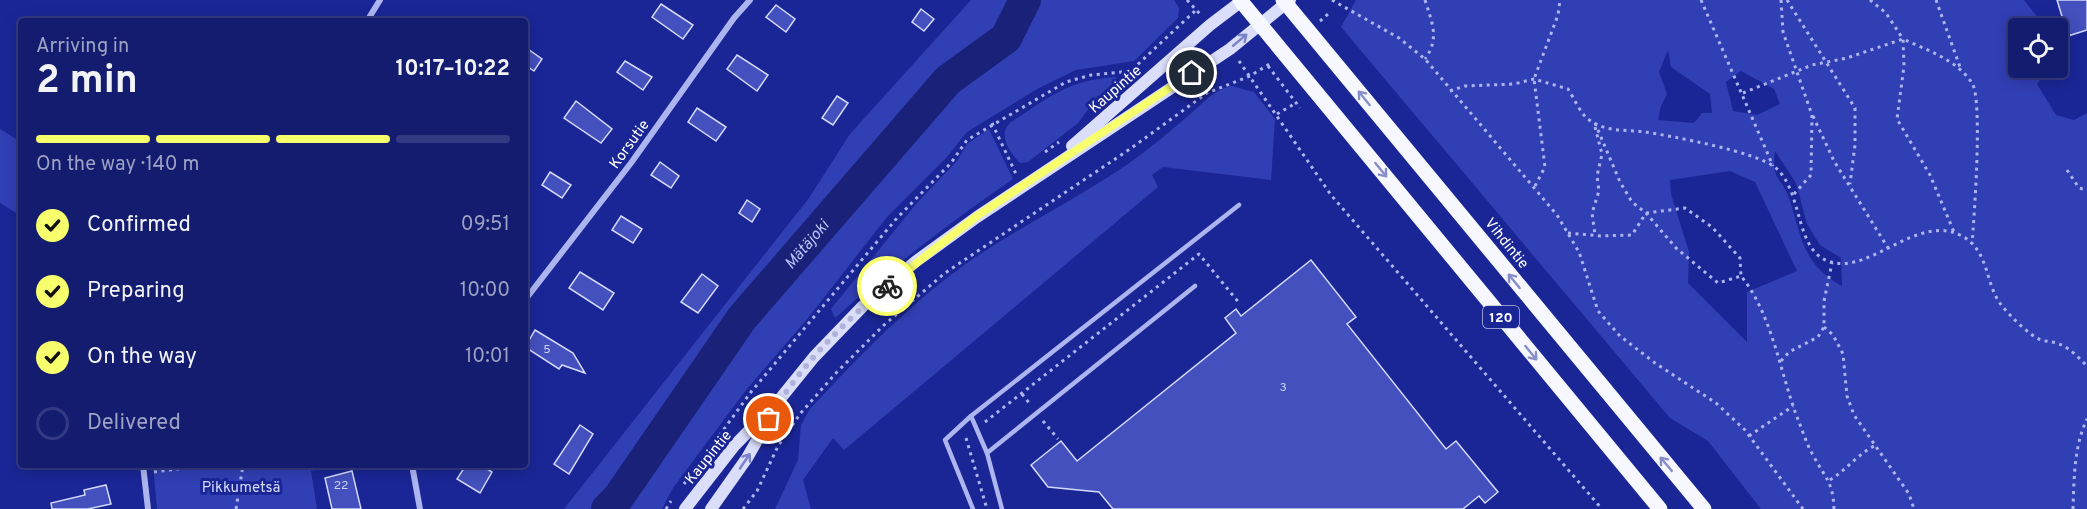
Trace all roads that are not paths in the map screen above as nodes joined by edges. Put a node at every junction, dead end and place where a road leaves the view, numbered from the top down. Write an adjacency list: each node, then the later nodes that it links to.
1 (380, 0): 5 (street)
2 (750, 0): 10 (street, Korsutie)
3 (1241, 0): 6 (main road, 120); 7 (main road, Kaupintie)
4 (1286, 1): 6 (main road, Kaupintie); 23 (main road, Vihdintie / 120, one-way to 4)
5 (369, 18)
6 (1259, 24): 7 (main road, Kaupintie, one-way to 6); 22 (main road, 120, one-way to 22)
7 (1036, 179): 11 (main road, Kaupintie)
8 (1239, 205): 12 (lane)
9 (1195, 286): 13 (lane)
10 (528, 296)
11 (780, 399): 18 (main road, Kaupintie); 19 (main road, Kaupintie, one-way to 11)
12 (971, 416): 13 (lane); 20 (lane)
13 (987, 453): 21 (lane)
14 (143, 468): 16 (street)
15 (413, 468): 17 (street)
16 (148, 509)
17 (420, 509)
18 (685, 509)
19 (711, 509)
20 (973, 509)
21 (1002, 509)
22 (1660, 509)
23 (1704, 509)

